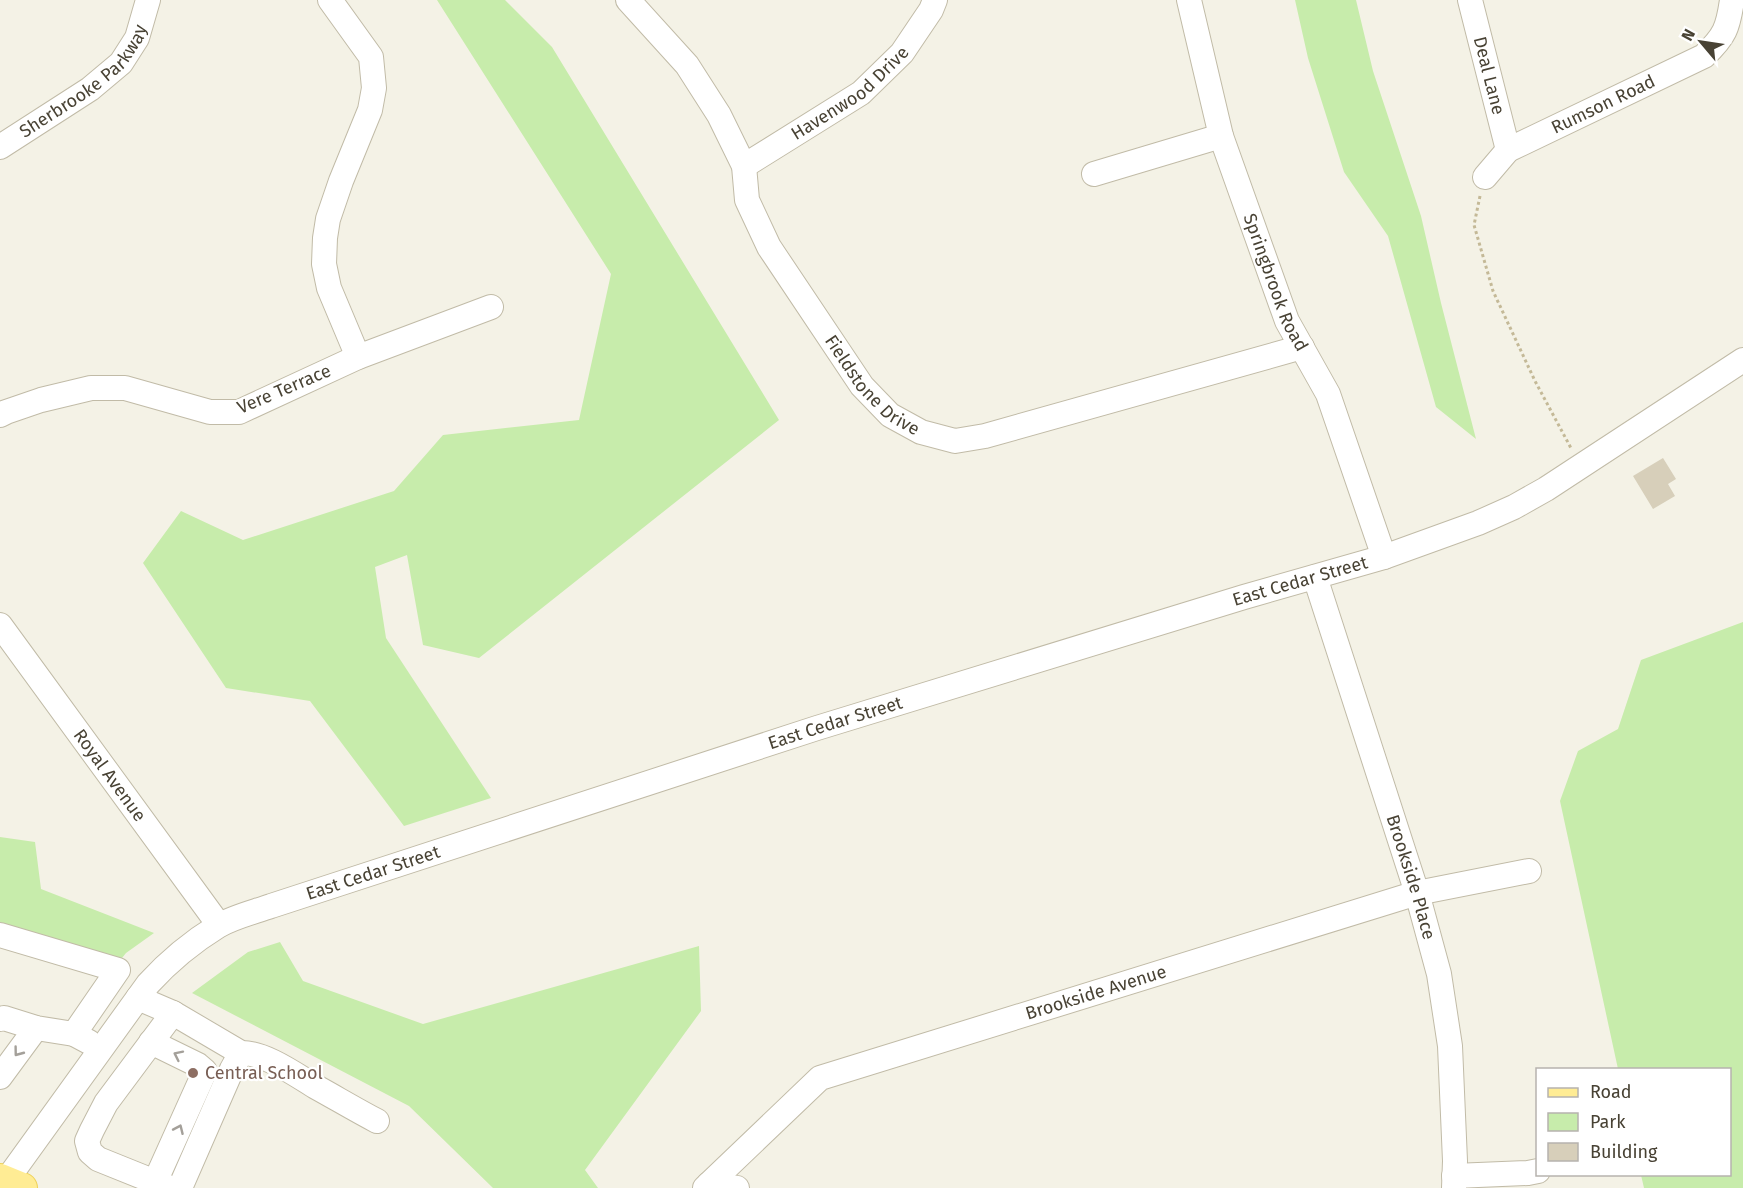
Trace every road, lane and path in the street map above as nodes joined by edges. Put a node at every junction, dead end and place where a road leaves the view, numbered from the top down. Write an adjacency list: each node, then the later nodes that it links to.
1 (148, 0): 9 (street, Sherbrooke Parkway)
2 (330, 0): 16 (street)
3 (628, 0): 11 (street, Fieldstone Drive)
4 (935, 0): 11 (street, Havenwood Drive)
5 (1189, 0): 8 (street, Springbrook Road)
6 (1470, 0): 10 (street, Deal Lane)
7 (1732, 0): 10 (street, Rumson Road)
8 (1221, 136): 12 (street); 15 (street, Springbrook Road)
9 (0, 147)
10 (1508, 150): 13 (street)
11 (744, 166): 15 (street, Fieldstone Drive)
12 (1094, 174)
13 (1485, 177): 19 (path)
14 (492, 308): 16 (street, Vere Terrace)
15 (1302, 347): 20 (street, Springbrook Road)
16 (358, 357): 18 (street, Vere Terrace)
17 (1743, 360): 19 (street, East Cedar Street)
18 (0, 415)
19 (1581, 467): 20 (street, East Cedar Street)
20 (1384, 557): 21 (street, East Cedar Street)
21 (1315, 577): 24 (street, Brookside Place); 25 (street, East Cedar Street)
22 (0, 625): 25 (street, Royal Avenue)
23 (1529, 871): 24 (street, Brookside Avenue)
24 (1417, 893): 40 (street, Brookside Place); 43 (street, Brookside Avenue)
25 (219, 925): 29 (street, East Cedar Street)
26 (0, 935): 27 (street)
27 (118, 970): 28 (street); 29 (street)
28 (101, 995): 29 (street); 33 (street)
29 (138, 998): 30 (street); 35 (street, East Cedar Street)
30 (173, 1013): 34 (street); 36 (street)
31 (0, 1018): 32 (street)
32 (36, 1028): 33 (street); 37 (street, one-way to 37)
33 (74, 1034): 35 (street)
34 (151, 1042): 42 (street, one-way to 34); 42 (street)
35 (102, 1048): 41 (street, East Cedar Street)
36 (241, 1053): 38 (street); 44 (street)
37 (0, 1077)
38 (377, 1121)
39 (1536, 1171): 40 (street)
40 (1454, 1182)
41 (9, 1183)
42 (162, 1185)
43 (707, 1186): 45 (street)
44 (180, 1188)
45 (736, 1188)

